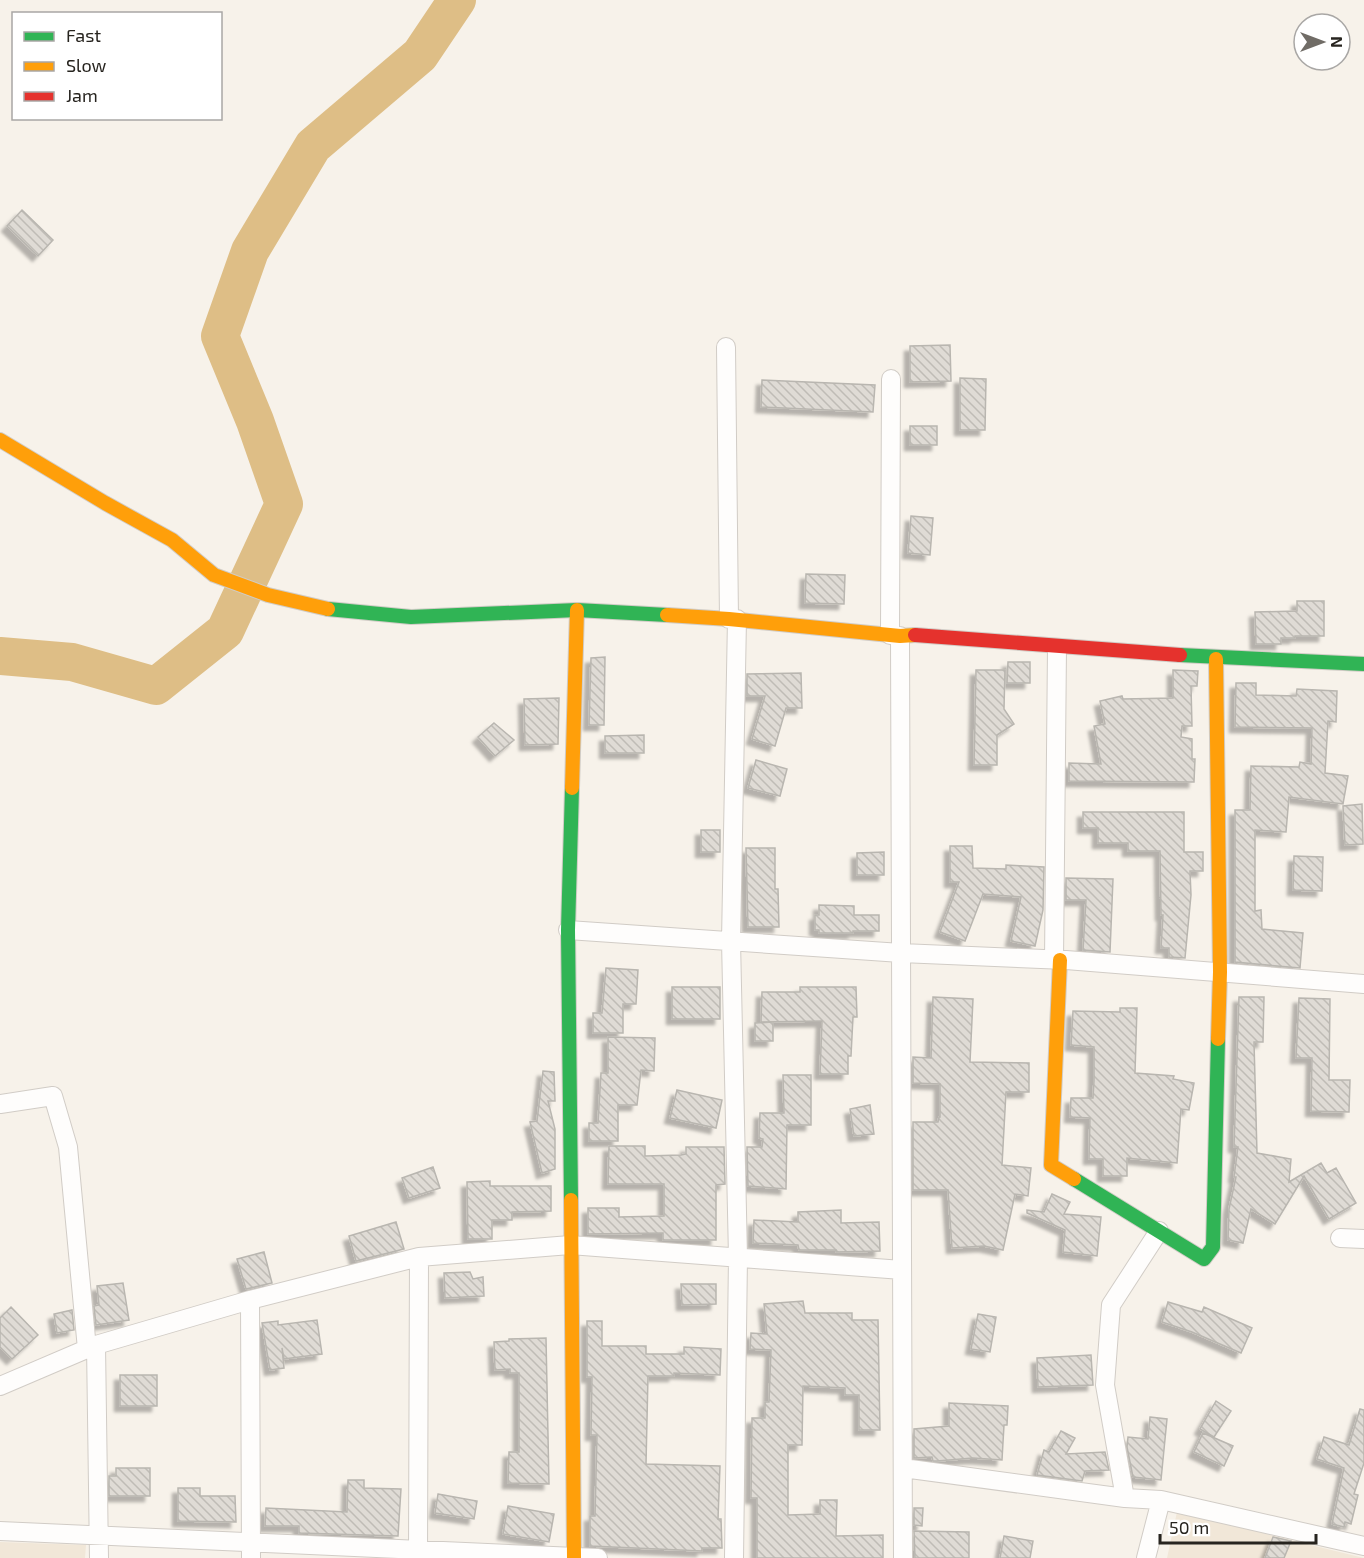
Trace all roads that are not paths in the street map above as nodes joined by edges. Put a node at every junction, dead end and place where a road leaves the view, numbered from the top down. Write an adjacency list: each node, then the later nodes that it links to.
1 (726, 347): 5 (street)
2 (891, 379): 6 (street)
3 (0, 440): 4 (street)
4 (577, 610): 5 (street); 10 (street)
5 (733, 619): 6 (street); 11 (street)
6 (895, 636): 7 (street); 12 (street)
7 (1057, 648): 8 (street); 13 (street)
8 (1216, 659): 9 (street); 14 (street)
9 (1364, 664)
10 (568, 930): 11 (street); 20 (street)
11 (731, 941): 12 (street); 22 (street)
12 (901, 953): 13 (street); 23 (street)
13 (1057, 960): 14 (street); 17 (street)
14 (1220, 972): 15 (street); 17 (street)
15 (1364, 984)
16 (0, 1104): 25 (street)
17 (1159, 1231): 28 (street)
18 (1340, 1238): 19 (street)
19 (1364, 1239)
20 (570, 1245): 21 (street); 22 (street); 35 (street)
21 (419, 1257): 24 (street); 34 (street)
22 (738, 1257): 23 (street); 38 (street)
23 (902, 1270): 27 (street)
24 (250, 1300): 25 (street); 33 (street)
25 (91, 1347): 26 (street); 31 (street)
26 (0, 1386)
27 (903, 1468): 28 (street); 39 (street)
28 (1125, 1498): 29 (street)
29 (1161, 1500): 32 (street); 40 (street)
30 (0, 1531): 31 (street)
31 (99, 1535): 33 (street); 36 (street)
32 (1364, 1546)
33 (251, 1550): 34 (street)
34 (418, 1553): 35 (street)
35 (574, 1557): 37 (street)
36 (99, 1558)
37 (598, 1558)
38 (734, 1558)
39 (903, 1558)
40 (1146, 1558)

